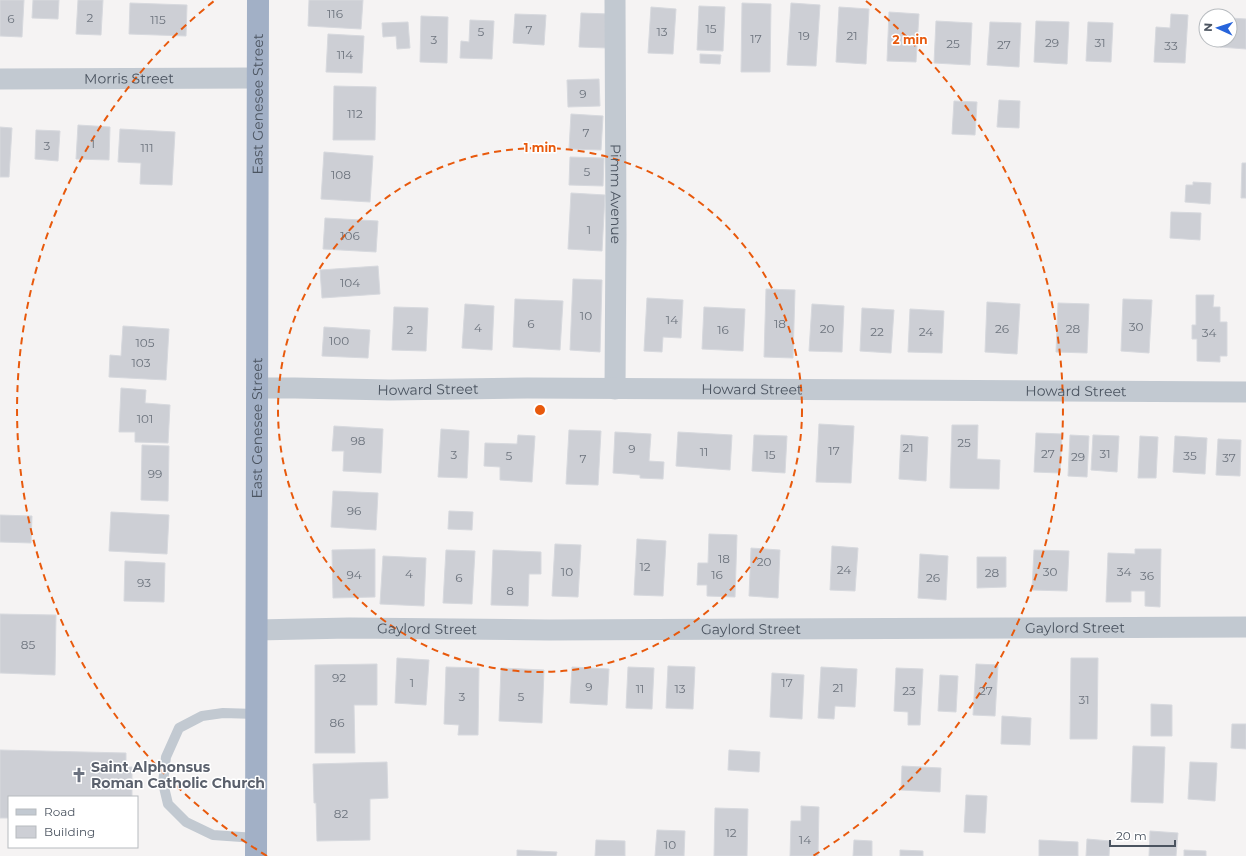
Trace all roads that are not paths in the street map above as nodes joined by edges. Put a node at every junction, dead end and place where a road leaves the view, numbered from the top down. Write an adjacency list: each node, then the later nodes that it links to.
1 (258, 0): 3 (highway, East Genesee Street)
2 (615, 0): 6 (street, Pimm Avenue)
3 (258, 78): 4 (street, Morris Street); 5 (highway, East Genesee Street)
4 (0, 79)
5 (257, 388): 6 (street, Howard Street); 9 (highway, East Genesee Street)
6 (615, 389): 7 (street, Howard Street)
7 (1246, 392)
8 (1246, 627): 9 (street, Gaylord Street)
9 (257, 630): 10 (highway, East Genesee Street)
10 (257, 714): 11 (highway, East Genesee Street); 11 (lane)
11 (256, 847)

